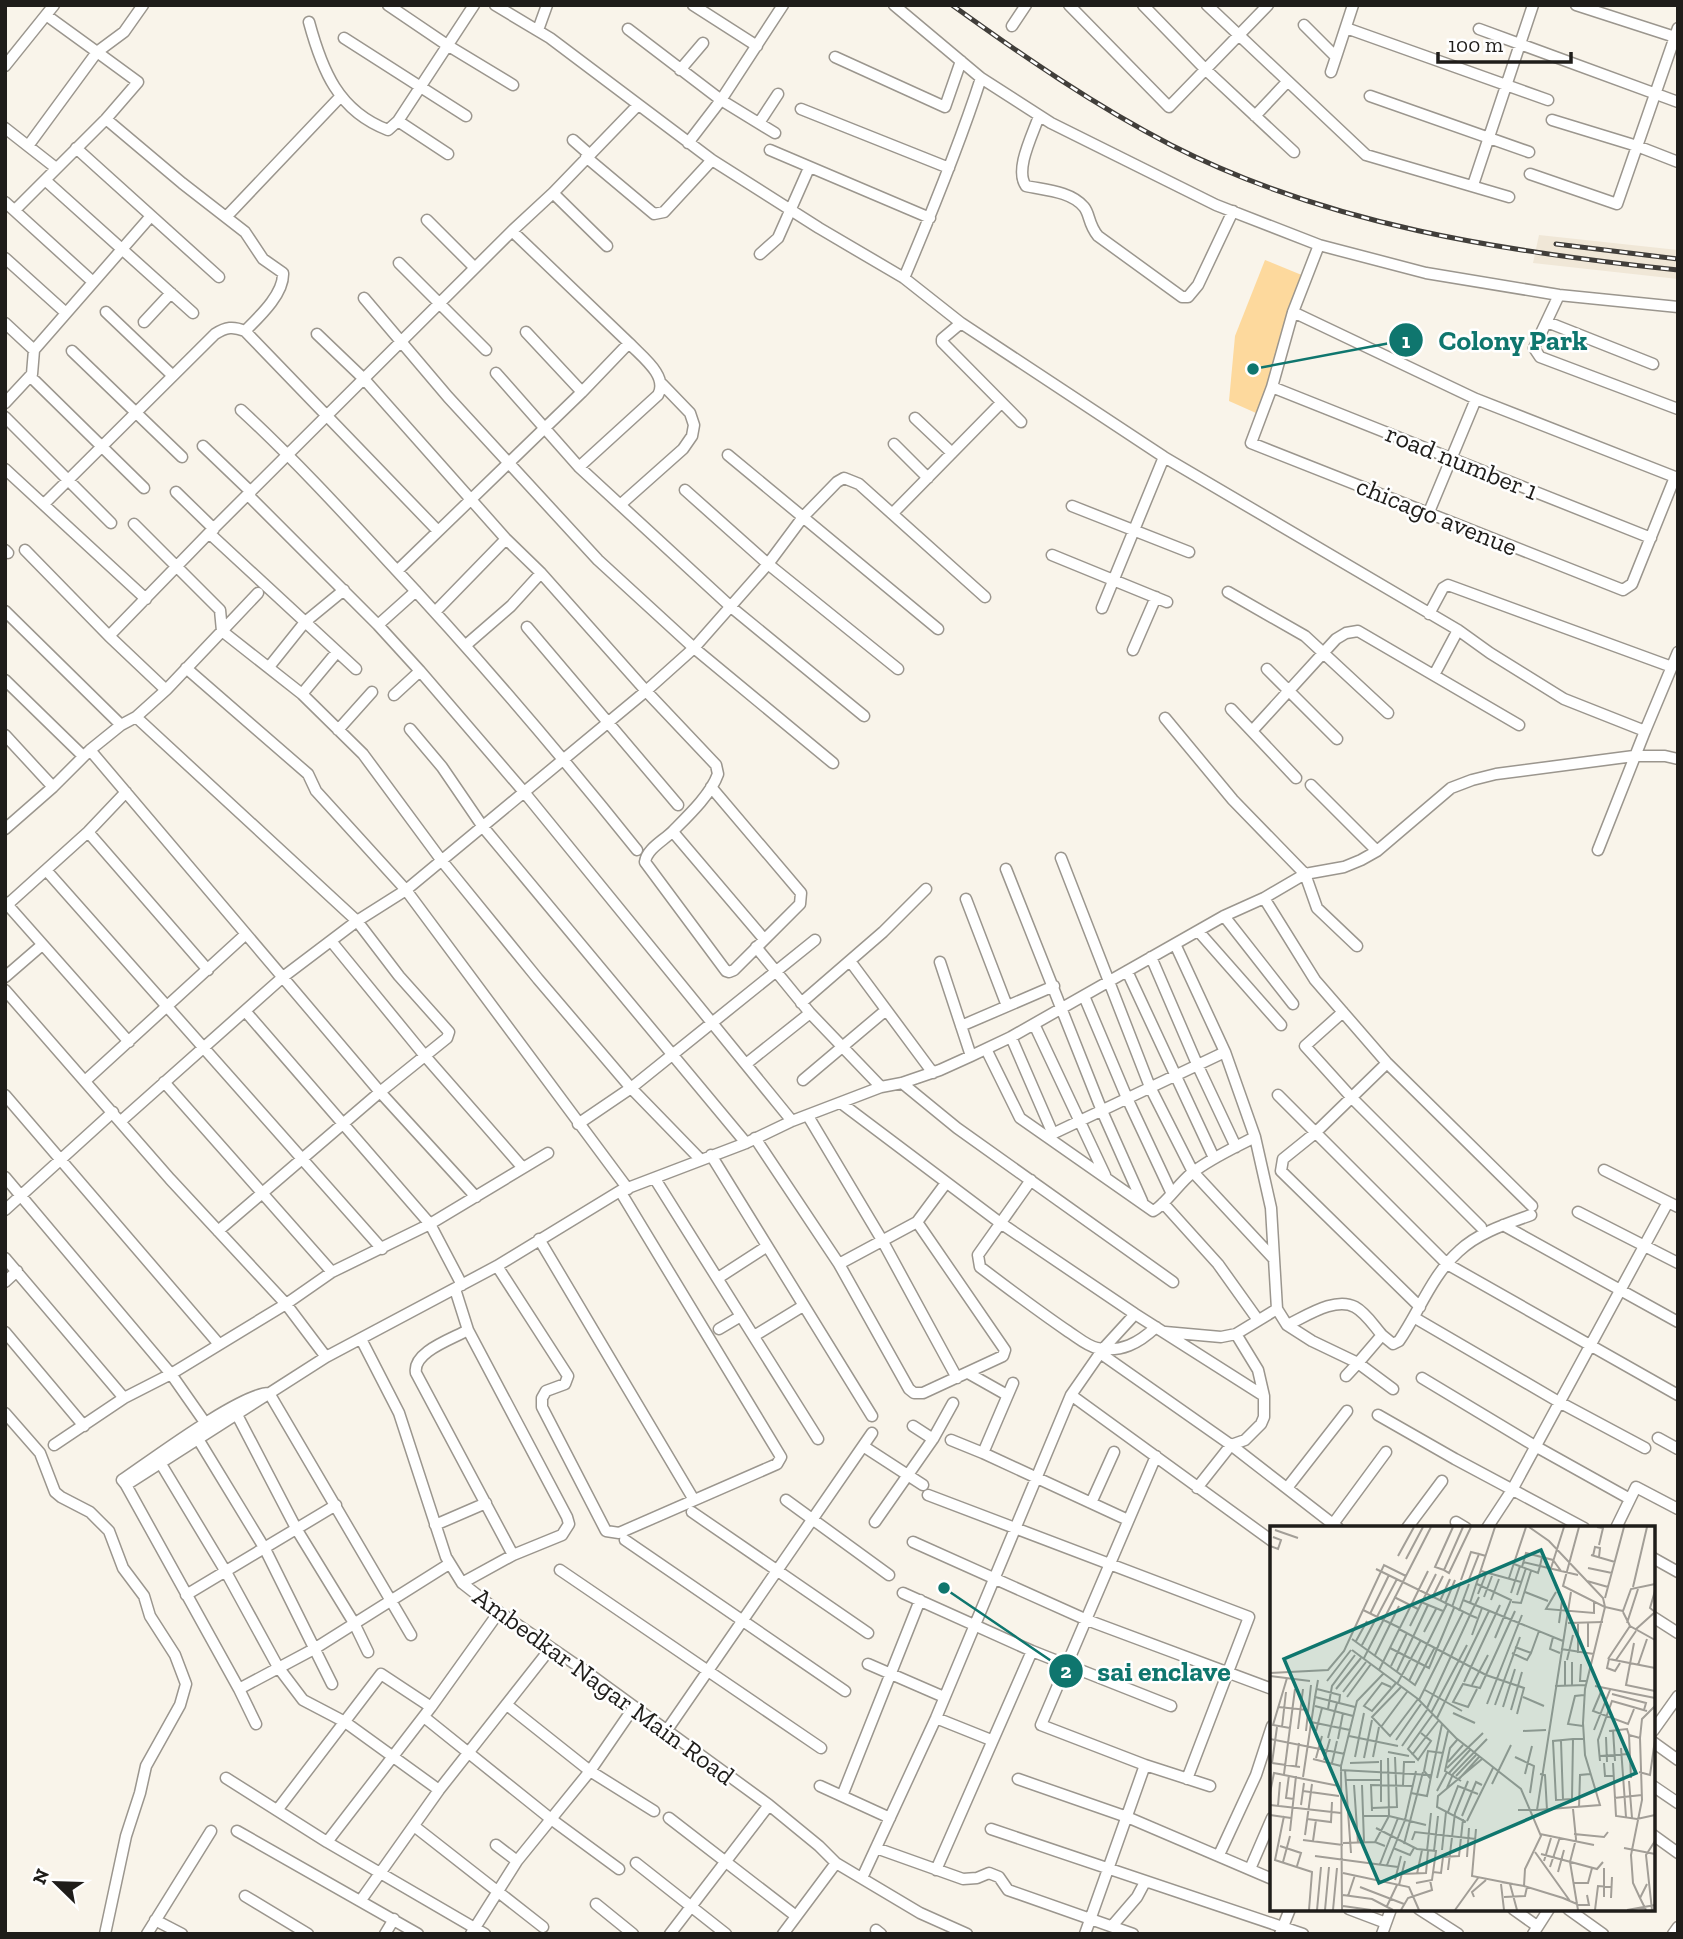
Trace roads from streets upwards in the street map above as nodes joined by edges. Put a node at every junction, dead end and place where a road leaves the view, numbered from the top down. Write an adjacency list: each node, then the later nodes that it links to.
1 (54, 5): 19 (street)
2 (143, 5): 34 (street)
3 (388, 5): 32 (street)
4 (474, 5): 32 (street)
5 (495, 5): 26 (street)
6 (547, 5): 26 (street)
7 (693, 5): 33 (street)
8 (783, 5): 33 (street)
9 (894, 5): 37 (street)
10 (1026, 5): 22 (street)
11 (1069, 5): 40 (street)
12 (1143, 5): 40 (street)
13 (1207, 5): 29 (street)
14 (1268, 5): 29 (street)
15 (1340, 5): 18 (street)
16 (1533, 5): 31 (street)
17 (1576, 5): 27 (street)
18 (1352, 10): 23 (street)
19 (46, 15): 34 (street); 38 (street)
20 (309, 22): 49 (street)
21 (1304, 25): 36 (street)
22 (1012, 26)
23 (1346, 28): 36 (street); 46 (street)
24 (628, 29): 39 (street)
25 (1479, 29): 31 (street)
26 (538, 30): 54 (street)
27 (1676, 34): 48 (street)
28 (344, 38): 45 (street)
29 (1239, 38): 40 (street); 43 (street)
30 (703, 43): 39 (street)
31 (1520, 44): 46 (street); 48 (street)
32 (447, 45): 44 (street); 45 (street)
33 (757, 46): 51 (street)
34 (97, 52): 59 (street); 68 (street)
35 (835, 57): 37 (street)
36 (1336, 57): 41 (street)
37 (961, 61): 42 (street)
38 (6, 62)
39 (680, 70): 51 (street)
40 (1206, 70): 58 (street)
41 (1331, 72)
42 (981, 78): 57 (street); 80 (street)
43 (1287, 82): 58 (street); 83 (street)
44 (513, 85)
45 (421, 86): 56 (street); 61 (street)
46 (1506, 86): 52 (street); 65 (street)
47 (778, 94): 62 (street)
48 (1655, 94): 53 (street); 69 (street)
49 (341, 96): 61 (street); 91 (street)
50 (1370, 96): 65 (street)
51 (721, 100): 62 (street); 67 (street)
52 (1548, 100)
53 (1678, 102)
54 (638, 105): 67 (street); 75 (street)
55 (801, 109): 80 (street)
56 (466, 116)
57 (1039, 116): 89 (street); 89 (street)
58 (1255, 116): 72 (street)
59 (106, 119): 70 (street); 91 (street)
60 (1552, 120): 69 (street)
61 (398, 121): 74 (street)
62 (759, 123): 64 (street)
63 (5, 128): 68 (street)
64 (775, 133)
65 (1489, 138): 73 (street); 83 (street)
66 (573, 140): 75 (street)
67 (688, 143): 76 (street)
68 (28, 146): 78 (street)
69 (1637, 146): 77 (street); 81 (street)
70 (76, 148): 78 (street); 90 (street)
71 (769, 150): 79 (street)
72 (1294, 152)
73 (1529, 152)
74 (448, 154)
75 (587, 156): 76 (street); 84 (street)
76 (712, 160): 88 (street)
77 (1678, 162)
78 (57, 168): 82 (street)
79 (809, 168): 88 (street); 92 (street)
80 (949, 168): 92 (street)
81 (1530, 174)
82 (45, 180): 87 (street); 97 (street)
83 (1474, 185): 85 (street)
84 (553, 193): 94 (street); 96 (street)
85 (1509, 197)
86 (5, 202): 87 (street)
87 (15, 209): 104 (street)
88 (789, 209): 98 (street); 103 (street)
89 (1233, 211): 95 (street)
90 (151, 216): 97 (street); 102 (street)
91 (227, 216): 118 (street)
92 (930, 218): 103 (street)
93 (427, 220): 101 (street)
94 (512, 231): 101 (street); 122 (street)
95 (1320, 245): 106 (street); 111 (street)
96 (607, 246)
97 (122, 249): 104 (street); 105 (street)
98 (760, 254)
99 (5, 258): 112 (street)
100 (399, 263): 108 (street)
101 (475, 268): 108 (street)
102 (219, 277)
103 (904, 278): 117 (street)
104 (93, 282): 112 (street)
105 (171, 293): 113 (street); 114 (street)
106 (1559, 295): 109 (street); 115 (street)
107 (364, 298): 121 (street)
108 (440, 304): 121 (street); 124 (street)
109 (1678, 307)
110 (106, 312): 128 (street)
111 (1293, 312): 132 (street); 134 (street)
112 (66, 313): 123 (street)
113 (193, 313)
114 (144, 322)
115 (1547, 322): 126 (street); 137 (street)
116 (5, 323): 123 (street)
117 (961, 323): 135 (street); 152 (street)
118 (245, 331): 128 (street); 140 (street)
119 (526, 332): 133 (street)
120 (317, 334): 129 (street)
121 (402, 341): 129 (street); 154 (street)
122 (629, 343): 131 (street); 133 (street)
123 (33, 350): 136 (street)
124 (486, 350)
125 (72, 351): 139 (street)
126 (1653, 364)
127 (496, 373): 144 (street)
128 (172, 375): 139 (street)
129 (364, 379): 140 (street); 163 (street)
130 (35, 382): 146 (street)
131 (662, 384): 155 (street); 165 (street)
132 (1272, 387): 153 (street, road number 1); 167 (street, chicago avenue)
133 (582, 392): 144 (street)
134 (1476, 398): 153 (street); 175 (street)
135 (1001, 402): 143 (street); 148 (street)
136 (5, 403)
137 (1678, 409)
138 (241, 410): 149 (street)
139 (135, 412): 146 (street); 151 (street)
140 (327, 416): 149 (street); 174 (street)
141 (5, 417): 158 (street)
142 (915, 418): 148 (street)
143 (1021, 422)
144 (545, 429): 154 (street); 155 (street)
145 (894, 444): 157 (street)
146 (101, 446): 158 (street); 159 (street)
147 (204, 446): 162 (street)
148 (952, 453): 157 (street)
149 (289, 454): 162 (street); 182 (street)
150 (728, 455): 169 (street)
151 (182, 457)
152 (1164, 457): 172 (street); 197 (street)
153 (1451, 458): 167 (street); 175 (street, road number 1)
154 (510, 462): 163 (street); 206 (street)
155 (579, 467): 165 (street)
156 (5, 469): 164 (street)
157 (928, 478): 168 (street)
158 (68, 479): 164 (street); 170 (street)
159 (144, 488)
160 (685, 490): 180 (street)
161 (176, 492): 173 (street)
162 (249, 493): 173 (street); 185 (street)
163 (472, 501): 174 (street); 176 (street)
164 (45, 503): 191 (street)
165 (620, 505): 193 (street)
166 (1072, 506): 172 (street)
167 (1429, 512): 175 (street, chicago avenue)
168 (892, 513): 169 (street); 189 (street)
169 (803, 517): 180 (street); 201 (street)
170 (111, 523)
171 (134, 524): 181 (street)
172 (1134, 530): 178 (street); 184 (street)
173 (211, 531): 181 (street); 198 (street)
174 (438, 531): 182 (street)
175 (1651, 538)
176 (506, 539): 183 (street); 196 (street)
177 (25, 550): 204 (street)
178 (1189, 552)
179 (1052, 555): 184 (street)
180 (768, 564): 193 (street); 215 (street)
181 (176, 568): 191 (street); 203 (street)
182 (397, 571): 186 (street)
183 (541, 573): 205 (street); 221 (street)
184 (1113, 580): 190 (street); 194 (street)
185 (344, 590): 198 (street); 199 (street)
186 (416, 591): 196 (street); 199 (street)
187 (1228, 592): 209 (street)
188 (258, 593): 203 (street)
189 (985, 597)
190 (1156, 597): 192 (street); 207 (street)
191 (146, 599): 204 (street)
192 (1167, 602)
193 (731, 607): 206 (street); 228 (street)
194 (1102, 608)
195 (5, 611): 232 (street)
196 (435, 612): 205 (street)
197 (1429, 614): 202 (street); 212 (street)
198 (305, 622): 208 (street); 211 (street)
199 (378, 625): 217 (street)
200 (527, 627): 231 (street)
201 (938, 629)
202 (1458, 630): 218 (street); 237 (street)
203 (222, 631): 211 (street); 213 (street)
204 (109, 636): 220 (street)
205 (466, 645): 242 (street)
206 (695, 648): 221 (street); 244 (street)
207 (1133, 650)
208 (337, 652): 214 (street); 224 (street)
209 (1324, 652): 218 (street); 222 (street); 227 (street)
210 (1678, 652): 212 (street)
211 (269, 667): 224 (street)
212 (1672, 667): 237 (street)
213 (187, 668): 220 (street); 265 (street)
214 (356, 669)
215 (898, 669)
216 (1267, 669): 222 (street)
217 (420, 671): 225 (street); 250 (street)
218 (1434, 675): 233 (street)
219 (5, 680): 240 (street)
220 (166, 690): 229 (street)
221 (646, 691): 231 (street); 248 (street)
222 (1288, 691): 236 (street); 239 (street)
223 (372, 692): 235 (street)
224 (302, 694): 235 (street)
225 (394, 695)
226 (1231, 709): 236 (street)
227 (1388, 713)
228 (863, 716)
229 (136, 717): 232 (street); 270 (street)
230 (1165, 718): 263 (street)
231 (606, 723): 242 (street); 251 (street)
232 (121, 725): 240 (street)
233 (1519, 725)
234 (410, 729): 253 (street)
235 (338, 730): 260 (street)
236 (1252, 731): 245 (street)
237 (1645, 731): 241 (street)
238 (5, 735): 247 (street)
239 (1336, 739)
240 (86, 753): 247 (street); 249 (street)
241 (1634, 756): 243 (street); 257 (street); 258 (street)
242 (563, 758): 250 (street); 256 (street)
243 (1678, 759)
244 (833, 763)
245 (1296, 778)
246 (1311, 785): 258 (street)
247 (53, 787): 252 (street)
248 (711, 787): 255 (street); 275 (street)
249 (126, 792): 254 (street); 272 (street)
250 (524, 792): 253 (street); 300 (street)
251 (678, 805)
252 (6, 826)
253 (483, 827): 260 (street); 310 (street)
254 (88, 832): 262 (street); 282 (street)
255 (673, 832): 275 (street); 275 (street)
256 (637, 850)
257 (1598, 850)
258 (1377, 851): 263 (street)
259 (1061, 858): 287 (street)
260 (442, 861): 265 (street); 324 (street)
261 (1006, 869): 288 (street)
262 (46, 870): 268 (street); 294 (street)
263 (1305, 874): 266 (street); 278 (street)
264 (926, 889): 280 (street)
265 (406, 890): 270 (street); 336 (street)
266 (1264, 898): 269 (street); 297 (street)
267 (966, 899): 293 (street)
268 (6, 903): 277 (street)
269 (1224, 916): 271 (street); 292 (street)
270 (357, 921): 274 (street); 311 (street)
271 (1199, 932): 276 (street); 302 (street)
272 (246, 934): 282 (street); 286 (street)
273 (815, 940): 284 (street)
274 (331, 941): 286 (street); 311 (street)
275 (760, 943): 284 (street)
276 (1175, 944): 279 (street); 309 (street)
277 (41, 946): 285 (street); 305 (street)
278 (1357, 946)
279 (1152, 957): 283 (street); 315 (street)
280 (850, 961): 291 (street); 296 (street)
281 (940, 962): 303 (street)
282 (208, 970): 294 (street)
283 (1127, 971): 287 (street); 317 (street)
284 (776, 972): 291 (street); 300 (street)
285 (5, 977)
286 (283, 977): 298 (street); 325 (street)
287 (1110, 982): 290 (street); 323 (street)
288 (1054, 986): 293 (street); 295 (street)
289 (5, 990): 319 (street)
290 (1084, 996): 295 (street); 328 (street)
291 (801, 1003): 299 (street)
292 (1293, 1004)
293 (1007, 1006): 303 (street)
294 (167, 1007): 305 (street); 307 (street)
295 (1062, 1008): 301 (street); 331 (street)
296 (886, 1010): 306 (street); 316 (street)
297 (1343, 1012): 313 (street); 329 (street)
298 (246, 1013): 307 (street); 337 (street)
299 (810, 1013): 306 (street); 314 (street)
300 (712, 1024): 310 (street); 314 (street)
301 (1034, 1024): 304 (street); 335 (street)
302 (1281, 1025)
303 (961, 1026): 312 (street)
304 (1011, 1037): 308 (street); 339 (street)
305 (129, 1042): 319 (street)
306 (842, 1046): 318 (street); 322 (street)
307 (204, 1048): 320 (street); 346 (street)
308 (986, 1049): 312 (street); 339 (street)
309 (1225, 1052): 315 (street); 340 (street)
310 (671, 1055): 324 (street); 341 (street)
311 (425, 1056): 325 (street); 348 (street)
312 (971, 1056): 316 (street)
313 (1387, 1063): 329 (street); 369 (street)
314 (746, 1064): 334 (street)
315 (1197, 1064): 317 (street); 342 (street)
316 (933, 1073): 321 (street)
317 (1177, 1074): 323 (street); 345 (street)
318 (803, 1080)
319 (85, 1081): 332 (street)
320 (164, 1082): 332 (street); 358 (street)
321 (902, 1083): 322 (street); 354 (street)
322 (881, 1087): 330 (street)
323 (1150, 1087): 328 (street); 350 (street)
324 (631, 1088): 336 (street); 344 (street)
325 (380, 1092): 337 (street); 360 (street)
326 (5, 1095): 347 (street)
327 (1278, 1095): 338 (street)
328 (1127, 1098): 331 (street); 357 (street)
329 (1352, 1098): 338 (street); 370 (street)
330 (841, 1104): 333 (street); 355 (street)
331 (1102, 1111): 335 (street); 361 (street)
332 (117, 1116): 347 (street); 371 (street)
333 (808, 1116): 334 (street); 373 (street)
334 (792, 1121): 341 (street)
335 (1079, 1122): 339 (street); 352 (street)
336 (578, 1124): 356 (street)
337 (344, 1125): 346 (street); 368 (street)
338 (1314, 1134): 381 (street); 393 (street)
339 (1051, 1135): 352 (street)
340 (1255, 1137): 342 (street); 378 (street)
341 (751, 1140): 344 (street); 380 (street)
342 (1236, 1147): 345 (street)
343 (548, 1153): 348 (street)
344 (705, 1157): 353 (street); 375 (street)
345 (1214, 1158): 350 (street)
346 (303, 1159): 358 (street); 376 (street)
347 (61, 1160): 359 (street); 407 (street)
348 (523, 1168): 360 (street)
349 (1604, 1170): 363 (street)
350 (1193, 1172): 357 (street); 378 (street)
351 (5, 1177): 359 (street)
352 (1107, 1178): 361 (street)
353 (655, 1179): 356 (street); 385 (street)
354 (1031, 1180): 367 (street); 387 (street)
355 (946, 1183): 366 (street); 367 (street)
356 (624, 1190): 372 (street); 462 (street)
357 (1171, 1192): 362 (street)
358 (262, 1193): 371 (street); 384 (street)
359 (22, 1195): 364 (street); 412 (street)
360 (475, 1197): 368 (street)
361 (1142, 1201): 362 (street)
362 (1163, 1203): 396 (street)
363 (1673, 1204): 374 (street)
364 (5, 1210)
365 (1578, 1212): 374 (street)
366 (917, 1222): 373 (street); 413 (street)
367 (999, 1222): 394 (street); 409 (street)
368 (430, 1224): 376 (street); 388 (street)
369 (1503, 1225): 381 (street); 389 (street)
370 (1480, 1227)
371 (218, 1230): 390 (street)
372 (539, 1239): 382 (street); 462 (street)
373 (882, 1240): 380 (street); 413 (street)
374 (1643, 1246): 379 (street); 389 (street)
375 (766, 1247): 385 (street); 391 (street)
376 (382, 1249): 384 (street)
377 (5, 1258): 383 (street)
378 (1274, 1259): 392 (street)
379 (1678, 1263)
380 (839, 1264): 413 (street)
381 (1447, 1264): 393 (street); 408 (street)
382 (498, 1266): 388 (street); 462 (street)
383 (17, 1271): 386 (street); 423 (street)
384 (332, 1272): 390 (street)
385 (718, 1278): 395 (street)
386 (5, 1282)
387 (1173, 1282)
388 (458, 1287): 401 (street); 406 (street)
389 (1619, 1288): 397 (street); 408 (street)
390 (285, 1304): 407 (street); 410 (street)
391 (803, 1306): 405 (street); 430 (street)
392 (1277, 1309): 396 (street); 398 (street)
393 (1417, 1313): 404 (street); 424 (street)
394 (1135, 1314): 400 (street); 409 (street)
395 (741, 1316): 399 (street); 405 (street)
396 (1258, 1320): 403 (street)
397 (1678, 1322)
398 (1287, 1325): 404 (street); 411 (street)
399 (719, 1329)
400 (1159, 1329): 403 (street); 409 (street); 422 (street)
401 (468, 1331): 459 (street); 479 (street)
402 (5, 1332): 432 (street)
403 (1236, 1334): 422 (street)
404 (1382, 1335): 411 (street)
405 (754, 1336): 437 (street)
406 (361, 1339): 410 (street); 467 (street, Ambedkar Nagar Main Road)
407 (218, 1343): 412 (street)
408 (1588, 1346): 421 (street); 424 (street)
409 (1101, 1351): 420 (street); 441 (street)
410 (326, 1357): 418 (street)
411 (1358, 1363): 414 (street); 417 (street)
412 (171, 1374): 423 (street); 431 (street)
413 (962, 1375): 419 (street)
414 (1346, 1376)
415 (1422, 1378): 443 (street)
416 (1013, 1383): 419 (street)
417 (1393, 1389)
418 (269, 1394): 426 (street); 461 (street)
419 (1007, 1395): 448 (street)
420 (1071, 1395): 449 (street); 452 (street)
421 (1678, 1395)
422 (1264, 1396): 441 (street)
423 (124, 1398): 432 (street)
424 (1559, 1402): 443 (street); 444 (street)
425 (953, 1403): 438 (street)
426 (235, 1411): 431 (street); 435 (street); 474 (street)
427 (1347, 1411): 455 (street)
428 (5, 1413): 603 (street)
429 (1378, 1415): 456 (street)
430 (872, 1416)
431 (206, 1424): 435 (street)
432 (84, 1426): 440 (street)
433 (913, 1426): 438 (street)
434 (872, 1433): 442 (street)
435 (196, 1435): 450 (street); 478 (street)
436 (1658, 1438): 445 (street)
437 (818, 1439)
438 (933, 1439): 451 (street)
439 (951, 1440): 448 (street)
440 (54, 1445)
441 (1231, 1445): 454 (street); 455 (street)
442 (863, 1446): 451 (street); 464 (street)
443 (1535, 1446): 456 (street); 457 (street)
444 (1645, 1448)
445 (1678, 1449)
446 (1114, 1452): 460 (street)
447 (1386, 1452): 468 (street)
448 (983, 1453): 452 (street)
449 (1156, 1456): 454 (street); 465 (street)
450 (158, 1460): 485 (street); 491 (street)
451 (907, 1475): 466 (street); 473 (street)
452 (1035, 1477): 460 (street); 473 (street)
453 (1442, 1481): 469 (street)
454 (1197, 1488): 476 (street)
455 (1287, 1488): 468 (street)
456 (1512, 1490): 470 (street); 471 (street)
457 (1630, 1499): 463 (street); 472 (street)
458 (786, 1500): 464 (street)
459 (486, 1503): 467 (street); 479 (street)
460 (1091, 1503): 465 (street)
461 (336, 1505): 474 (street); 492 (street)
462 (693, 1506): 484 (street)
463 (1678, 1509)
464 (812, 1518): 484 (street); 487 (street)
465 (1128, 1520): 482 (street)
466 (875, 1522)
467 (435, 1525): 481 (street, Ambedkar Nagar Main Road)
468 (1335, 1526)
469 (1408, 1526)
470 (1488, 1526)
471 (1580, 1526)
472 (1617, 1526)
473 (1015, 1528): 482 (street); 488 (street)
474 (297, 1530): 478 (street); 498 (street)
475 (625, 1540): 497 (street)
476 (1270, 1540)
477 (913, 1542): 488 (street)
478 (265, 1549): 485 (street); 503 (street)
479 (513, 1555): 489 (street)
480 (1655, 1559): 486 (street)
481 (450, 1564): 489 (street, Ambedkar Nagar Main Road); 492 (street)
482 (1109, 1564): 496 (street); 511 (street)
483 (560, 1570): 510 (street)
484 (777, 1570): 497 (street); 500 (street)
485 (226, 1572): 491 (street); 509 (street)
486 (1678, 1572)
487 (889, 1575)
488 (993, 1578): 496 (street); 499 (street)
489 (462, 1583): 494 (street, Ambedkar Nagar Main Road)
490 (903, 1593): 493 (street)
491 (186, 1595): 515 (street)
492 (392, 1600): 498 (street); 502 (street)
493 (920, 1600): 499 (street); 512 (street)
494 (499, 1612): 504 (street, Ambedkar Nagar Main Road); 521 (street)
495 (1655, 1618): 501 (street)
496 (1087, 1620): 508 (street); 511 (street)
497 (743, 1621): 510 (street); 516 (street)
498 (354, 1623): 503 (street); 506 (street)
499 (974, 1624): 505 (street); 518 (street)
500 (868, 1633)
501 (1678, 1633)
502 (411, 1635)
503 (314, 1648): 509 (street); 513 (street)
504 (550, 1648): 519 (street); 522 (street, Ambedkar Nagar Main Road)
505 (1032, 1651): 508 (street); 530 (street)
506 (368, 1652)
507 (868, 1664): 512 (street)
508 (1068, 1664): 520 (street); 538 (street)
509 (278, 1667): 515 (street); 525 (street)
510 (707, 1670): 528 (street); 533 (street)
511 (1227, 1671): 514 (street); 542 (street)
512 (890, 1673): 518 (street); 547 (street)
513 (332, 1684)
514 (1270, 1688)
515 (239, 1689): 526 (street)
516 (845, 1691)
517 (1678, 1696): 527 (street)
518 (944, 1698): 524 (street)
519 (507, 1705): 535 (street); 539 (street)
520 (1171, 1706)
521 (431, 1707): 523 (street); 525 (street)
522 (634, 1707): 528 (street, Ambedkar Nagar Main Road); 539 (street)
523 (424, 1717): 535 (street); 536 (street)
524 (936, 1718): 530 (street); 554 (street)
525 (345, 1722): 536 (street); 550 (street)
526 (256, 1724)
527 (1655, 1728)
528 (667, 1730): 549 (street, Ambedkar Nagar Main Road)
529 (1270, 1732): 531 (street)
530 (991, 1740): 573 (street)
531 (1267, 1742): 534 (street); 566 (street)
532 (1655, 1743): 537 (street)
533 (821, 1748)
534 (1270, 1751)
535 (469, 1753): 546 (street); 555 (street)
536 (393, 1758): 546 (street); 562 (street)
537 (1678, 1760)
538 (1145, 1765): 542 (street); 552 (street)
539 (590, 1771): 551 (street); 555 (street)
540 (226, 1778): 550 (street)
541 (1018, 1779): 552 (street)
542 (1186, 1779): 544 (street)
543 (820, 1786): 547 (street)
544 (1210, 1786)
545 (1655, 1787): 548 (street)
546 (439, 1790): 557 (street)
547 (842, 1796): 554 (street)
548 (1678, 1803)
549 (769, 1805): 567 (street); 570 (street, Ambedkar Nagar Main Road)
550 (278, 1810): 562 (street)
551 (654, 1811)
552 (1127, 1817): 566 (street); 574 (street)
553 (669, 1818): 567 (street)
554 (890, 1818): 564 (street)
555 (551, 1819): 568 (street); 571 (street)
556 (1270, 1823): 572 (street)
557 (414, 1826): 575 (street); 579 (street)
558 (991, 1829): 574 (street)
559 (211, 1831): 594 (street)
560 (237, 1831): 581 (street)
561 (1655, 1836): 565 (street)
562 (327, 1842): 575 (street)
563 (496, 1845): 568 (street)
564 (876, 1848): 573 (street); 576 (street)
565 (1678, 1853)
566 (1219, 1855): 572 (street)
567 (726, 1860): 583 (street); 591 (street)
568 (517, 1861): 579 (street)
569 (636, 1863): 583 (street)
570 (836, 1863): 576 (street, Ambedkar Nagar Main Road); 613 (street)
571 (619, 1869)
572 (1250, 1869): 577 (street)
573 (936, 1870): 593 (street)
574 (1109, 1870): 578 (street); 593 (street)
575 (380, 1873): 581 (street); 601 (street)
576 (862, 1878): 602 (street, Ambedkar Nagar Main Road)
577 (1270, 1878)
578 (1145, 1882): 595 (street); 599 (street)
579 (498, 1891): 596 (street); 601 (street)
580 (245, 1896): 606 (street)
581 (360, 1899): 592 (street)
582 (596, 1904): 610 (street)
583 (690, 1906): 611 (street); 612 (street)
584 (1289, 1911): 599 (street)
585 (1353, 1911): 598 (street)
586 (1390, 1911): 598 (street)
587 (1422, 1911): 617 (street)
588 (1515, 1911): 600 (street)
589 (1548, 1911): 600 (street)
590 (1571, 1911): 618 (street)
591 (792, 1913)
592 (394, 1919): 607 (street); 608 (street)
593 (1090, 1919): 595 (street); 614 (street)
594 (155, 1920): 604 (street); 605 (street)
595 (1112, 1926): 615 (street)
596 (543, 1927)
597 (1678, 1927): 619 (street)
598 (1384, 1928)
599 (1282, 1930): 616 (street)
600 (1535, 1930)
601 (473, 1931): 609 (street)
602 (960, 1933)
603 (105, 1934)
604 (147, 1934)
605 (182, 1934)
606 (308, 1934)
607 (385, 1934)
608 (418, 1934)
609 (485, 1934)
610 (633, 1934)
611 (670, 1934)
612 (726, 1934)
613 (783, 1934)
614 (1085, 1934)
615 (1133, 1934)
616 (1303, 1934)
617 (1458, 1934)
618 (1603, 1934)
619 (1673, 1934)

